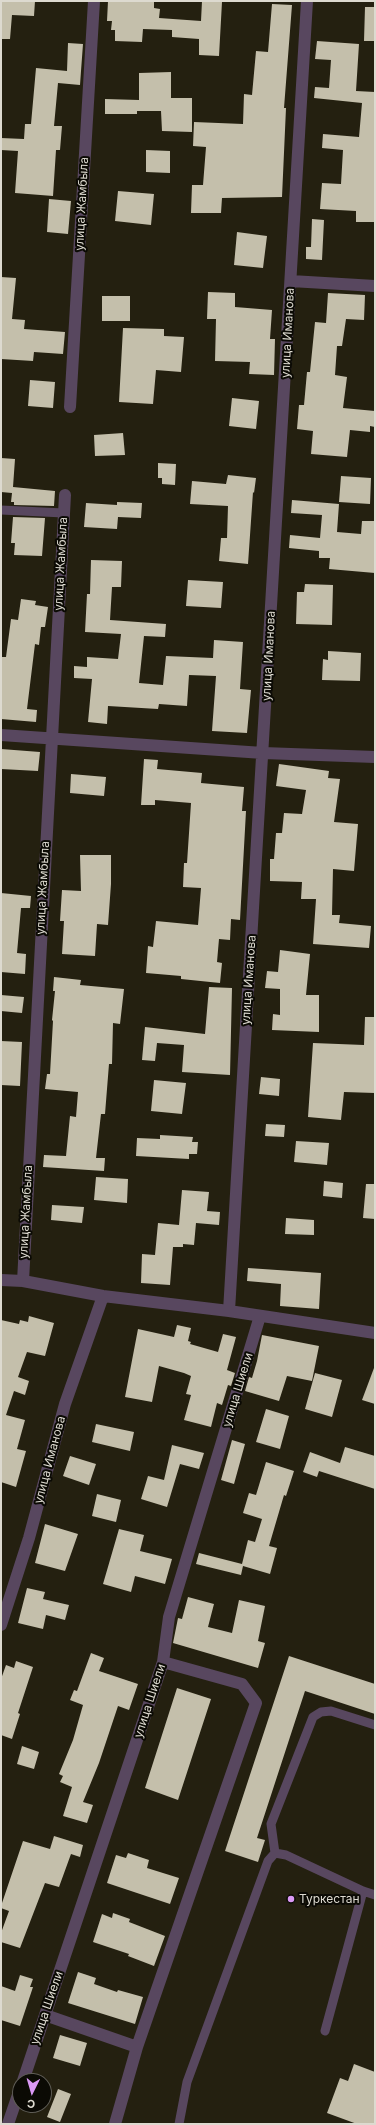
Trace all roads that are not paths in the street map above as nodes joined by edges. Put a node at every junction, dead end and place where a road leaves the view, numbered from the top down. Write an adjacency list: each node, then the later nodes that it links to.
1 (94, 1): 5 (street, улица Жамбыла)
2 (307, 1): 3 (street, улица Иманова)
3 (291, 281): 4 (street); 11 (street, улица Иманова)
4 (375, 286)
5 (70, 407)
6 (65, 495): 8 (street, улица Жамбыла)
7 (1, 510): 8 (lane)
8 (64, 513): 10 (street, улица Жамбыла)
9 (1, 735): 10 (street)
10 (51, 739): 11 (street); 14 (street, улица Жамбыла)
11 (263, 753): 12 (street); 16 (street, улица Иманова)
12 (375, 757)
13 (1, 1280): 14 (street)
14 (23, 1281): 15 (street)
15 (103, 1296): 16 (street); 19 (street, улица Иманова)
16 (229, 1311): 17 (street)
17 (260, 1316): 18 (street); 20 (street, улица Шиели)
18 (375, 1332)
19 (1, 1625)
20 (163, 1662): 25 (street, улица Шиели); 27 (street)
21 (375, 1725): 22 (lane)
22 (275, 1854): 23 (lane); 32 (lane)
23 (363, 1891): 24 (lane); 26 (lane)
24 (375, 1895)
25 (45, 2015): 27 (street); 28 (street, улица Шиели)
26 (325, 2031)
27 (137, 2047): 31 (street)
28 (26, 2073)
29 (12, 2112): 30 (street)
30 (8, 2124)
31 (115, 2124)
32 (179, 2124)

